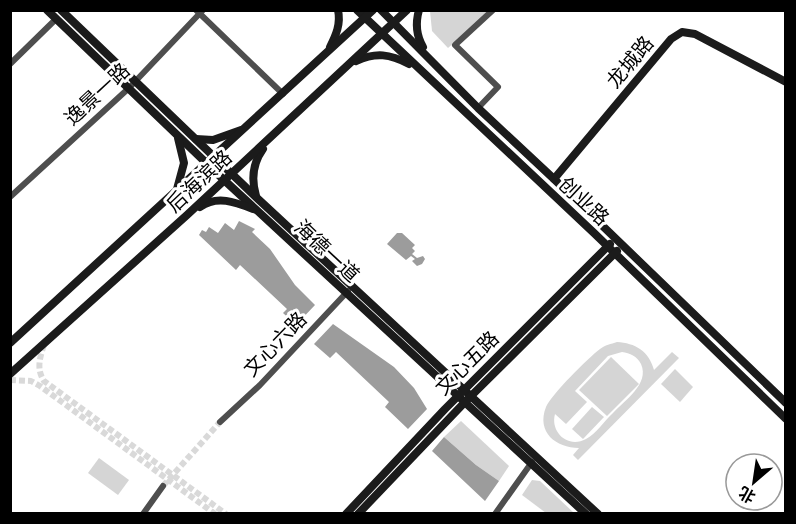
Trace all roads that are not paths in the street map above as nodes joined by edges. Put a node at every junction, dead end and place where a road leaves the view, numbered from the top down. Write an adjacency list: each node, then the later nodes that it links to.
1 (47, 10): 10 (main road, 海德一道)
2 (338, 10): 14 (main road)
3 (357, 10): 11 (main road, 创业路)
4 (373, 10): 11 (main road, 后海滨路)
5 (381, 10): 12 (main road, 创业路)
6 (407, 10): 12 (main road, 后海滨路)
7 (419, 10): 15 (main road)
8 (493, 10): 22 (street)
9 (199, 12): 20 (street, 逸景一路); 21 (street)
10 (60, 13): 16 (street); 20 (main road, 海德一道)
11 (365, 18): 13 (main road, 创业路); 14 (main road, 后海滨路)
12 (393, 23): 13 (main road, 后海滨路); 15 (main road, 创业路)
13 (382, 33): 17 (main road, 后海滨路); 18 (main road, 创业路)
14 (326, 55): 21 (main road, 后海滨路)
15 (434, 63): 22 (main road, 创业路)
16 (10, 64)
17 (347, 65): 18 (main road); 26 (main road, 后海滨路)
18 (424, 74): 23 (main road, 创业路)
19 (786, 82): 30 (main road, 龙城路)
20 (132, 85): 24 (main road, 海德一道); 27 (main road, 海德一道); 32 (street, 逸景一路)
21 (283, 94): 25 (main road, 后海滨路)
22 (478, 108): 23 (main road); 30 (main road, 创业路)
23 (470, 116): 37 (main road, 创业路)
24 (169, 126): 27 (main road); 28 (main road, 海德一道); 31 (main road)
25 (247, 127): 27 (main road); 28 (main road, 后海滨路)
26 (272, 136): 29 (main road, 后海滨路); 33 (main road)
27 (193, 138): 28 (main road, 海德一道)
28 (211, 161): 29 (main road, 海德一道); 31 (main road, 后海滨路)
29 (227, 177): 33 (main road, 海德一道); 34 (main road, 后海滨路); 35 (main road, 海德一道)
30 (554, 179): 36 (main road, 创业路)
31 (175, 194): 41 (main road, 后海滨路)
32 (10, 197)
33 (258, 199): 40 (main road, 海德一道)
34 (187, 215): 35 (main road); 42 (main road, 后海滨路)
35 (265, 217): 40 (main road, 海德一道)
36 (615, 239): 37 (main road, 文心五路); 38 (main road, 创业路)
37 (608, 246): 39 (main road, 创业路); 43 (main road, 文心五路)
38 (622, 246): 39 (main road, 文心五路); 44 (main road, 创业路)
39 (615, 254): 43 (main road, 文心五路); 45 (main road, 创业路)
40 (350, 290): 43 (main road, 海德一道); 46 (street, 文心六路)
41 (10, 343)
42 (10, 374)
43 (464, 396): 47 (main road, 海德一道); 50 (main road, 文心五路); 51 (main road, 文心五路)
44 (786, 403)
45 (786, 419)
46 (220, 422)
47 (534, 460): 52 (street); 53 (main road, 海德一道); 54 (main road, 海德一道)
48 (163, 486): 49 (street)
49 (143, 513)
50 (346, 513)
51 (358, 513)
52 (495, 513)
53 (586, 513)
54 (598, 513)

